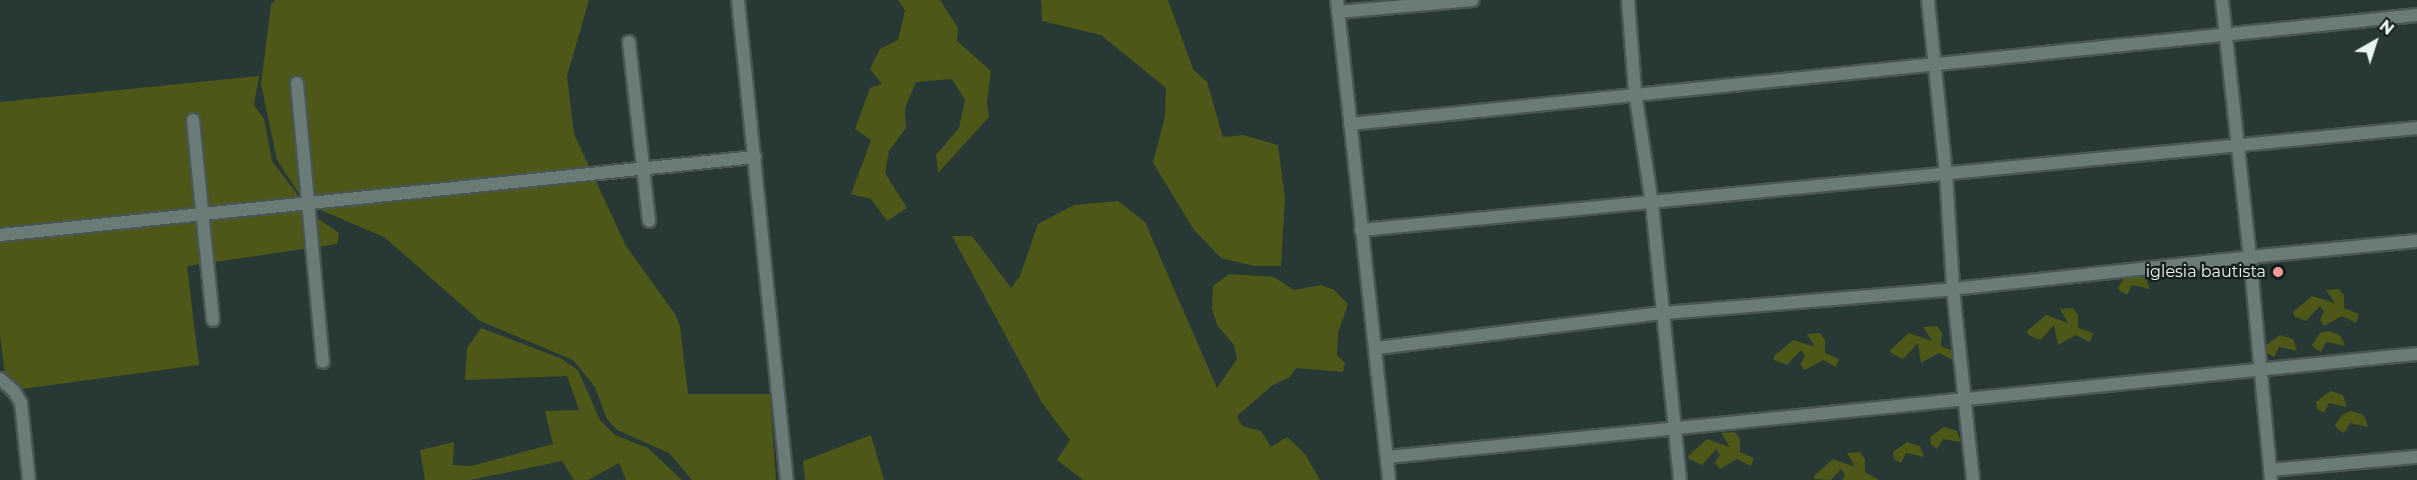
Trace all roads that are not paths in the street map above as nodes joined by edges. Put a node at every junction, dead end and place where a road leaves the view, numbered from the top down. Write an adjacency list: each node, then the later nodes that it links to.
1 (738, 0): 17 (street)
2 (1472, 0): 6 (street)
3 (1628, 0): 12 (street)
4 (1928, 0): 10 (street)
5 (2222, 0): 8 (street)
6 (1338, 6): 14 (street)
7 (2417, 15): 8 (street)
8 (2225, 34): 10 (street); 16 (street)
9 (629, 42): 18 (street)
10 (1934, 62): 12 (street); 19 (street)
11 (297, 83): 20 (street)
12 (1635, 92): 14 (street); 21 (street)
13 (193, 120): 22 (street)
14 (1350, 124): 24 (street)
15 (2417, 128): 16 (street)
16 (2237, 145): 19 (street); 27 (street)
17 (754, 157): 18 (street); 42 (street)
18 (643, 168): 20 (street); 23 (street)
19 (1946, 173): 21 (street); 28 (street)
20 (309, 203): 22 (street); 33 (street)
21 (1652, 204): 24 (street); 29 (street)
22 (202, 214): 25 (street); 30 (street)
23 (650, 221)
24 (1361, 230): 31 (street)
25 (0, 235)
26 (2417, 241): 27 (street)
27 (2250, 257): 28 (street); 34 (street)
28 (1953, 290): 29 (street); 36 (street)
29 (1664, 313): 31 (street); 37 (street)
30 (213, 320)
31 (1377, 348): 38 (street)
32 (2417, 354): 34 (street)
33 (323, 362)
34 (2260, 370): 36 (street); 40 (street)
35 (0, 379): 41 (street)
36 (1964, 401): 37 (street); 45 (street)
37 (1676, 430): 38 (street); 44 (street)
38 (1388, 457): 43 (street)
39 (2417, 457): 40 (street)
40 (2271, 475)
41 (29, 480)
42 (787, 480)
43 (1389, 480)
44 (1680, 480)
45 (1973, 480)

